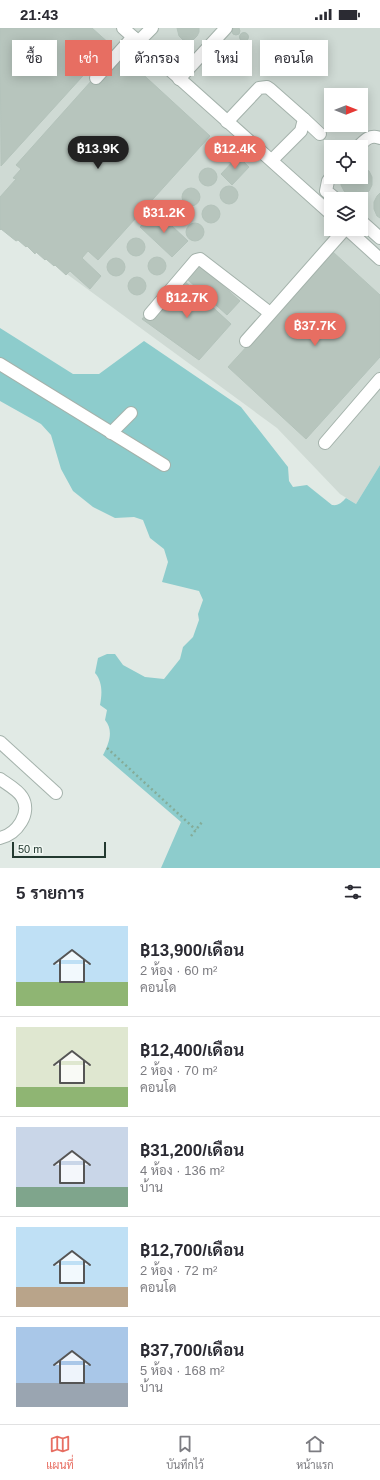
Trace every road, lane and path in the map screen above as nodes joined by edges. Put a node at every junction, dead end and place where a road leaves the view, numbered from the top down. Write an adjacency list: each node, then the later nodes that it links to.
1 (123, 28): 4 (lane)
2 (152, 28): 4 (lane)
3 (226, 28): 6 (lane)
4 (136, 39): 5 (lane); 6 (lane)
5 (96, 78)
6 (179, 79): 8 (lane)
7 (304, 119): 8 (lane); 9 (lane); 12 (lane)
8 (227, 122): 12 (lane)
9 (320, 134)
10 (380, 138): 11 (lane)
11 (366, 140)
12 (272, 160): 13 (lane)
13 (324, 208)
14 (368, 227): 17 (lane)
15 (340, 236): 19 (lane)
16 (354, 236): 18 (lane)
17 (380, 238)
18 (380, 258)
19 (270, 313): 20 (lane); 21 (lane)
20 (150, 314)
21 (246, 341)
22 (0, 364): 25 (lane)
23 (378, 386): 26 (lane)
24 (131, 413): 25 (lane)
25 (111, 433): 27 (lane)
26 (325, 443)
27 (164, 465)
28 (0, 742): 31 (lane)
29 (107, 748): 33 (path)
30 (0, 779): 35 (lane)
31 (56, 792)
32 (202, 822): 33 (path)
33 (196, 830): 34 (path)
34 (191, 836)
35 (0, 838)

